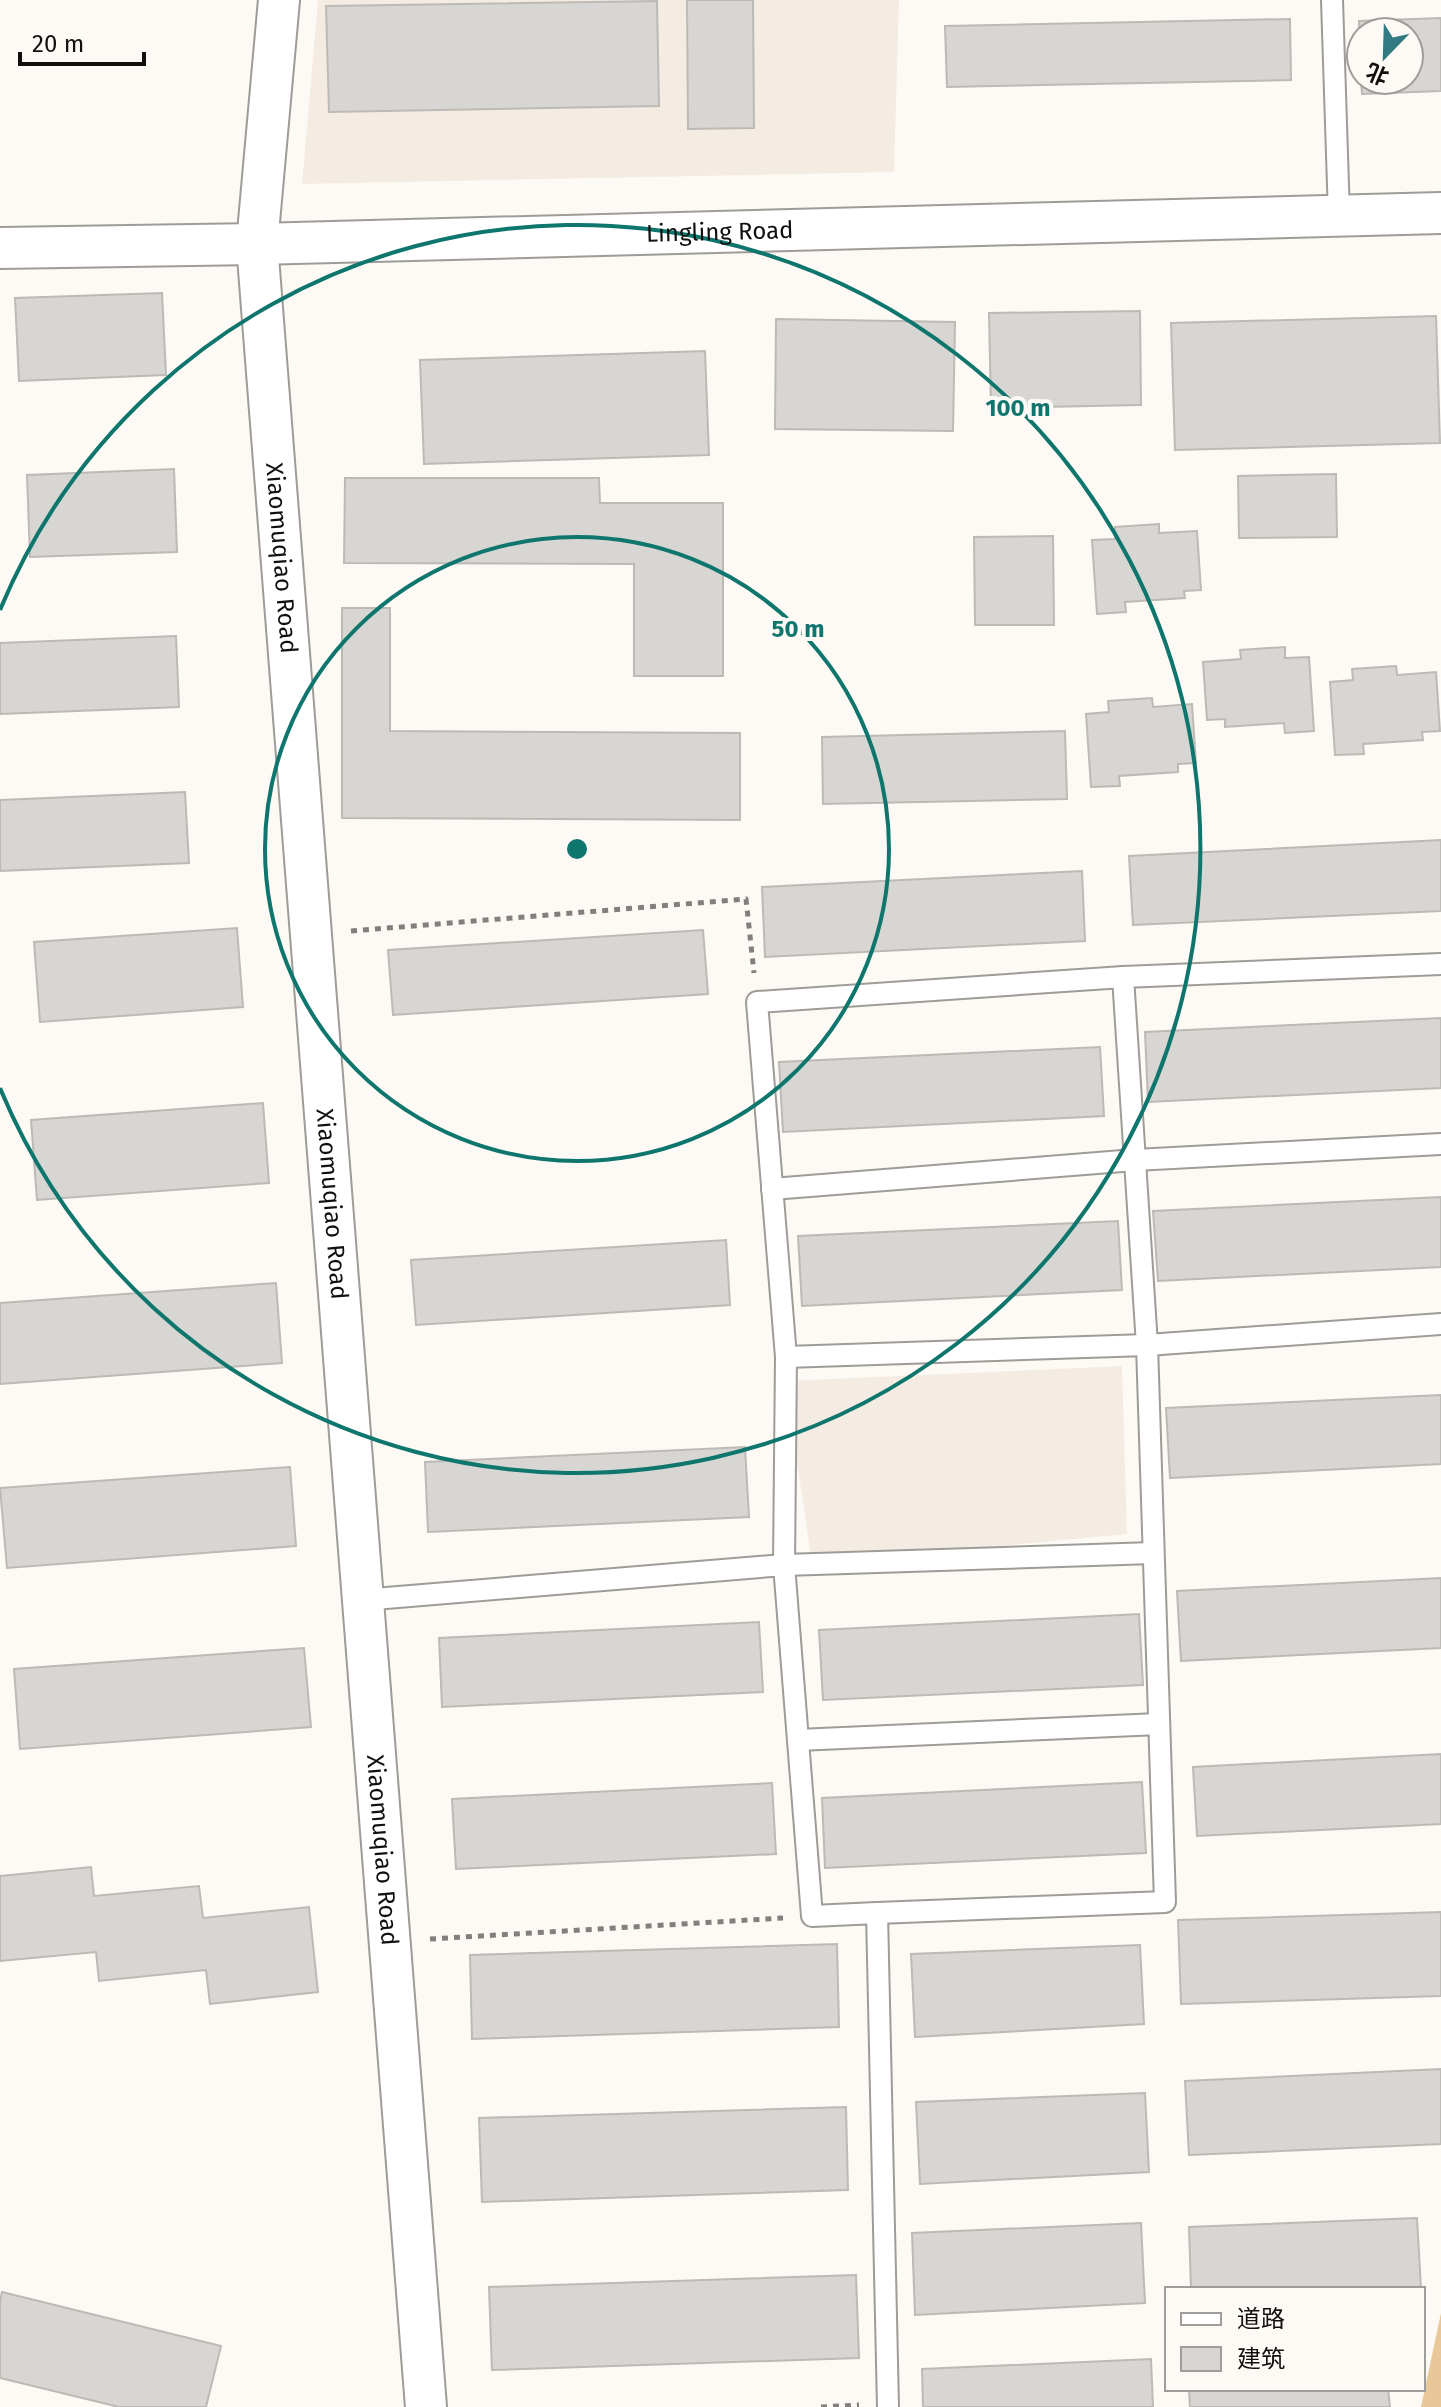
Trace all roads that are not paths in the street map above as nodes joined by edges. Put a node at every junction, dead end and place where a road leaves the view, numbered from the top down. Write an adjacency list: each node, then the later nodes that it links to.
1 (279, 0): 5 (street, Xiaomuqiao Road)
2 (1332, 0): 4 (lane)
3 (1441, 213): 4 (street, Lingling Road)
4 (1339, 216): 5 (street, Lingling Road)
5 (257, 244): 6 (street, Lingling Road); 17 (street, Xiaomuqiao Road)
6 (0, 248)
7 (1441, 964): 8 (lane)
8 (1123, 977): 10 (lane); 11 (lane)
9 (1441, 1144): 10 (lane)
10 (1135, 1160): 11 (lane); 13 (lane)
11 (772, 1189): 14 (lane)
12 (1441, 1324): 13 (lane)
13 (1147, 1345): 14 (lane); 15 (lane)
14 (786, 1357): 16 (lane)
15 (1153, 1553): 16 (lane); 18 (lane)
16 (784, 1565): 17 (lane); 19 (lane)
17 (362, 1600): 21 (street, Xiaomuqiao Road)
18 (1159, 1724): 19 (lane); 20 (lane)
19 (798, 1740): 20 (lane)
20 (877, 1913): 22 (lane)
21 (426, 2407)
22 (888, 2407)

